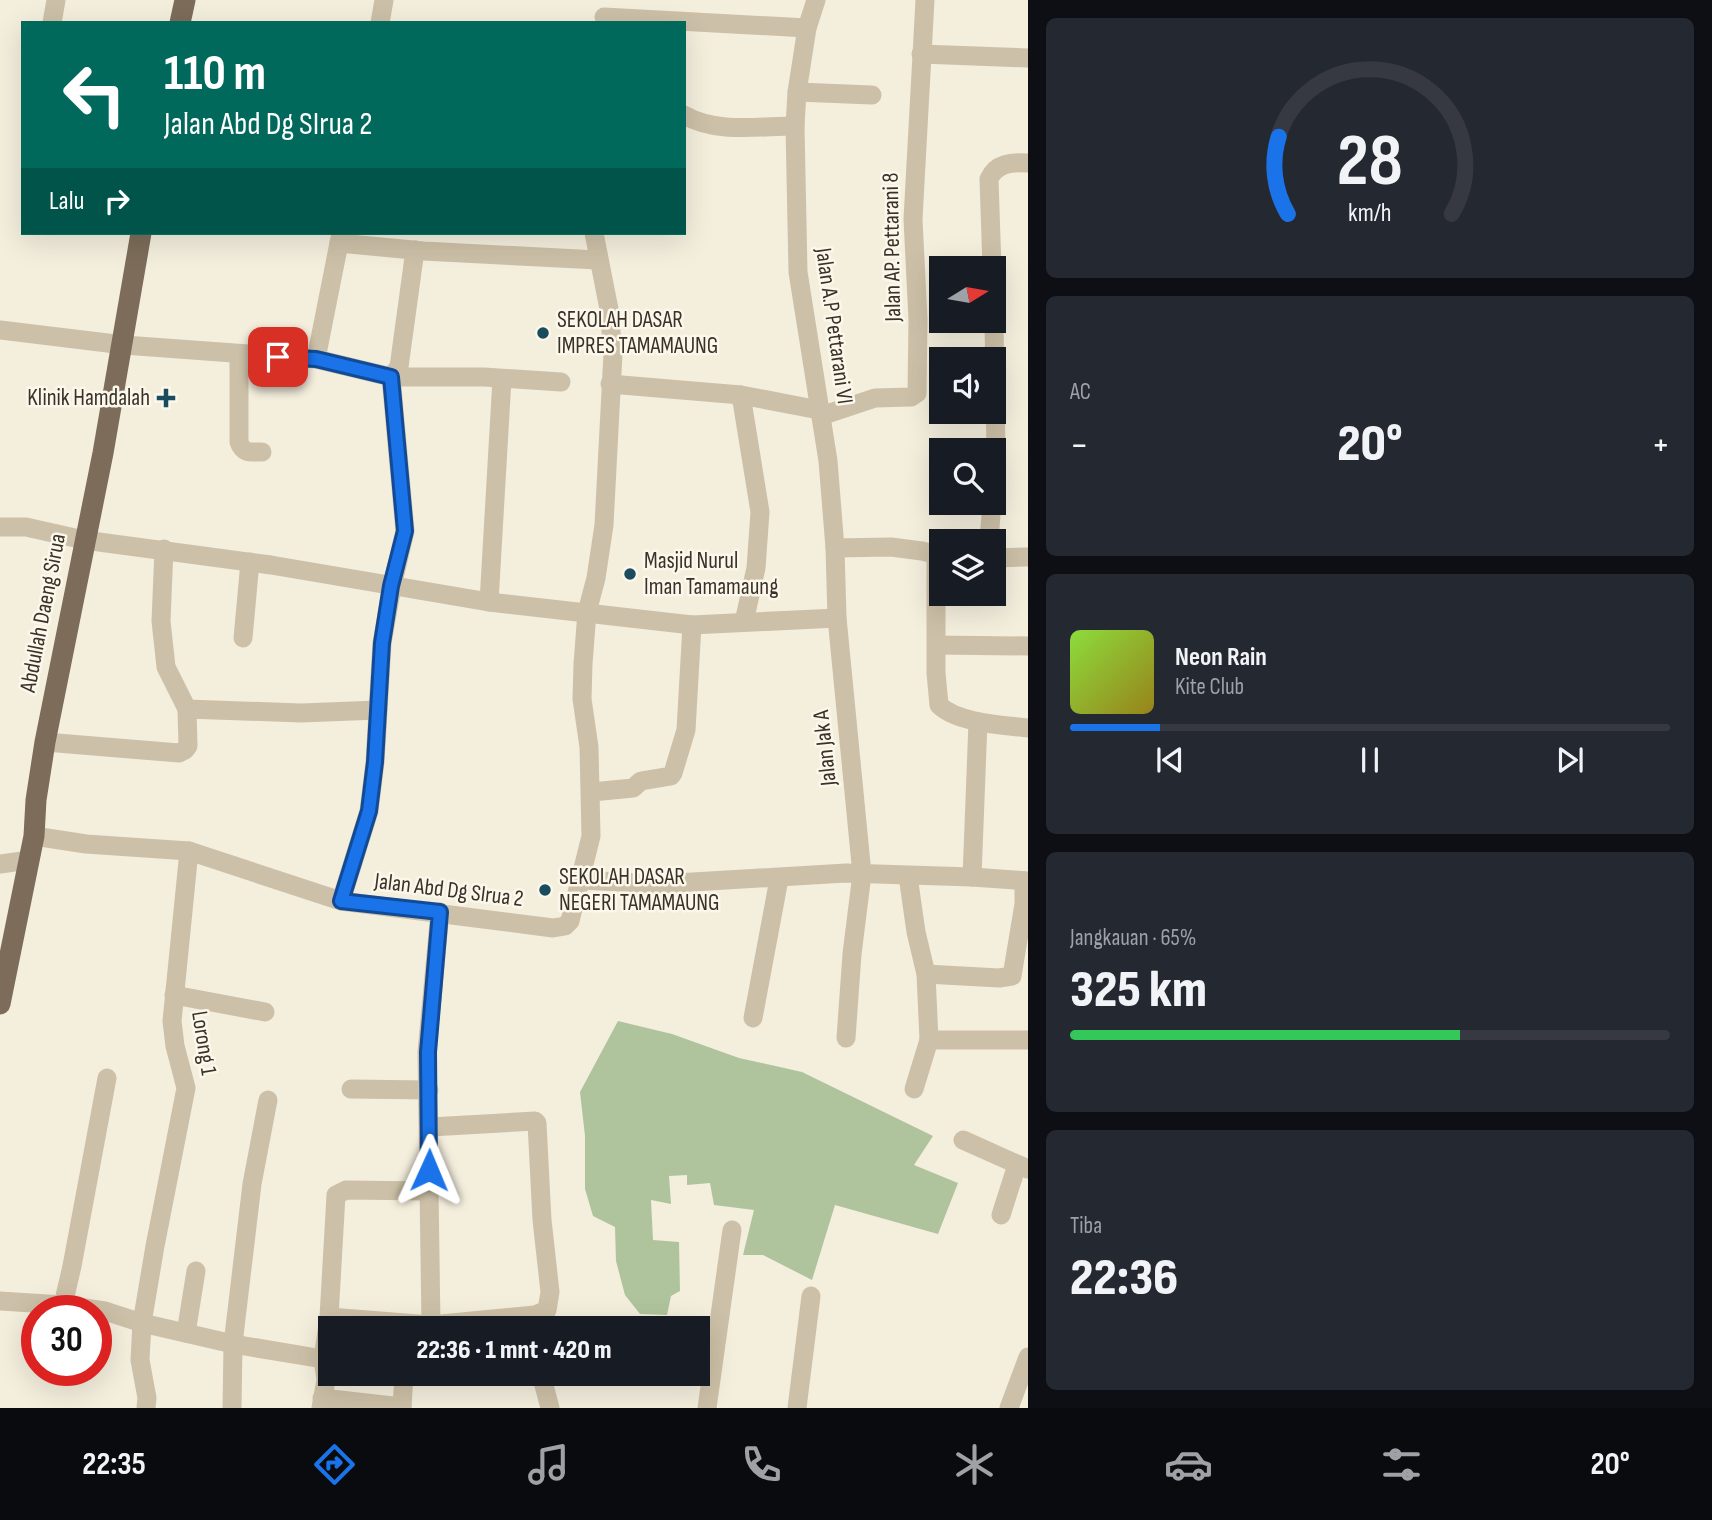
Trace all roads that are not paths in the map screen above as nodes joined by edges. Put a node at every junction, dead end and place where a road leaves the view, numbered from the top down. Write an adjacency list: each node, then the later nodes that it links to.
1 (56, 0): 7 (street)
2 (185, 0): 8 (main road)
3 (383, 0): 9 (street)
4 (816, 0): 10 (street, Jalan A.P Pettarani VI)
5 (925, 0): 11 (street, Jalan AP. Pettarani 8)
6 (605, 13): 10 (street)
7 (52, 21)
8 (180, 21)
9 (380, 21)
10 (807, 28): 13 (street, Jalan A.P Pettarani VI)
11 (921, 54): 12 (street); 34 (street, Jalan AP. Pettarani 8)
12 (1028, 58)
13 (797, 92): 14 (street); 16 (street, Jalan A.P Pettarani VI)
14 (872, 95)
15 (686, 116): 16 (street)
16 (795, 126): 34 (street, Jalan A.P Pettarani VI)
17 (1028, 163): 22 (street)
18 (141, 235): 26 (main road, Abdullah Daeng Sirua)
19 (593, 235): 23 (street, Jalan Abd Dg SIrua 2)
20 (340, 238): 21 (street); 28 (street)
21 (415, 250): 23 (street); 29 (street)
22 (992, 256)
23 (598, 260): 32 (street, Jalan Abd Dg SIrua 2)
24 (0, 330): 26 (street)
25 (994, 333): 35 (street)
26 (124, 345): 27 (street); 38 (main road, Abdullah Daeng Sirua)
27 (239, 354): 28 (street); 36 (street)
28 (316, 359): 29 (street)
29 (391, 377): 30 (street); 45 (street)
30 (502, 379): 31 (street); 46 (street)
31 (561, 382)
32 (610, 383): 33 (street); 48 (street, Jalan Abd Dg SIrua 2)
33 (741, 395): 34 (street); 50 (street)
34 (820, 413): 39 (street, Jalan A.P Pettarani VI)
35 (994, 438)
36 (262, 452)
37 (0, 527): 38 (street)
38 (84, 540): 40 (street); 59 (main road, Abdullah Daeng Sirua)
39 (835, 548): 41 (street); 49 (street, Jalan A.P Pettarani VI)
40 (164, 549): 44 (street); 55 (street)
41 (929, 553)
42 (1028, 557): 43 (street)
43 (1006, 558)
44 (250, 562): 45 (street); 52 (street)
45 (391, 586): 46 (street); 56 (street)
46 (489, 602): 48 (street)
47 (938, 606): 53 (street)
48 (587, 612): 51 (street); 60 (street, Jalan Abd Dg SIrua 2)
49 (837, 618): 50 (street); 65 (street, Jalan Jak A)
50 (744, 622): 51 (street)
51 (692, 625): 60 (street)
52 (243, 638)
53 (937, 645): 54 (street); 57 (street)
54 (1028, 646)
55 (187, 709): 56 (street); 59 (street)
56 (378, 710): 71 (street)
57 (978, 722): 58 (street); 67 (street)
58 (1028, 728)
59 (45, 742): 61 (main road, Abdullah Daeng Sirua)
60 (592, 792): 69 (street, Jalan Abd Dg SIrua 2)
61 (34, 836): 62 (street, Jalan Abd Dg SIrua 2); 63 (main road, Abdullah Daeng Sirua)
62 (189, 851): 71 (street, Jalan Abd Dg SIrua 2); 74 (street, Lorong 1)
63 (29, 860): 64 (street); 75 (main road, Abdullah Daeng Sirua)
64 (0, 864)
65 (862, 874): 66 (street); 68 (street); 78 (street, Jalan Jak A)
66 (908, 876): 67 (street); 73 (street)
67 (972, 877): 70 (street)
68 (779, 879): 69 (street); 77 (street)
69 (580, 880): 72 (street, Jalan Abd Dg SIrua 2)
70 (1026, 881): 73 (street)
71 (341, 901): 72 (street, Jalan Abd Dg SIrua 2)
72 (440, 912): 84 (street)
73 (926, 974): 80 (street)
74 (174, 995): 76 (street); 101 (street, Lorong 1)
75 (0, 1004)
76 (265, 1012)
77 (752, 1018)
78 (846, 1038)
79 (1028, 1040): 80 (street)
80 (929, 1041): 83 (street)
81 (107, 1078): 93 (street)
82 (351, 1089): 84 (street)
83 (914, 1089)
84 (429, 1090): 86 (street)
85 (268, 1100): 103 (street)
86 (430, 1127): 89 (street); 100 (street)
87 (963, 1140): 88 (street)
88 (1023, 1167): 90 (street)
89 (429, 1191): 98 (street); 99 (street)
90 (1001, 1215)
91 (732, 1230): 113 (street)
92 (196, 1271): 102 (street)
93 (65, 1295)
94 (811, 1296): 114 (street)
95 (0, 1301): 96 (street)
96 (21, 1302)
97 (112, 1313): 101 (street)
98 (329, 1316)
99 (431, 1316)
100 (534, 1316)
101 (142, 1323): 102 (street); 109 (street, Lorong 1)
102 (186, 1333): 103 (street)
103 (233, 1344): 105 (street); 110 (street)
104 (1028, 1357): 115 (street)
105 (318, 1358)
106 (403, 1386): 111 (street)
107 (544, 1386): 112 (street)
108 (322, 1403): 111 (street)
109 (146, 1408)
110 (232, 1408)
111 (402, 1408)
112 (550, 1408)
113 (708, 1408)
114 (797, 1408)
115 (1009, 1408)

